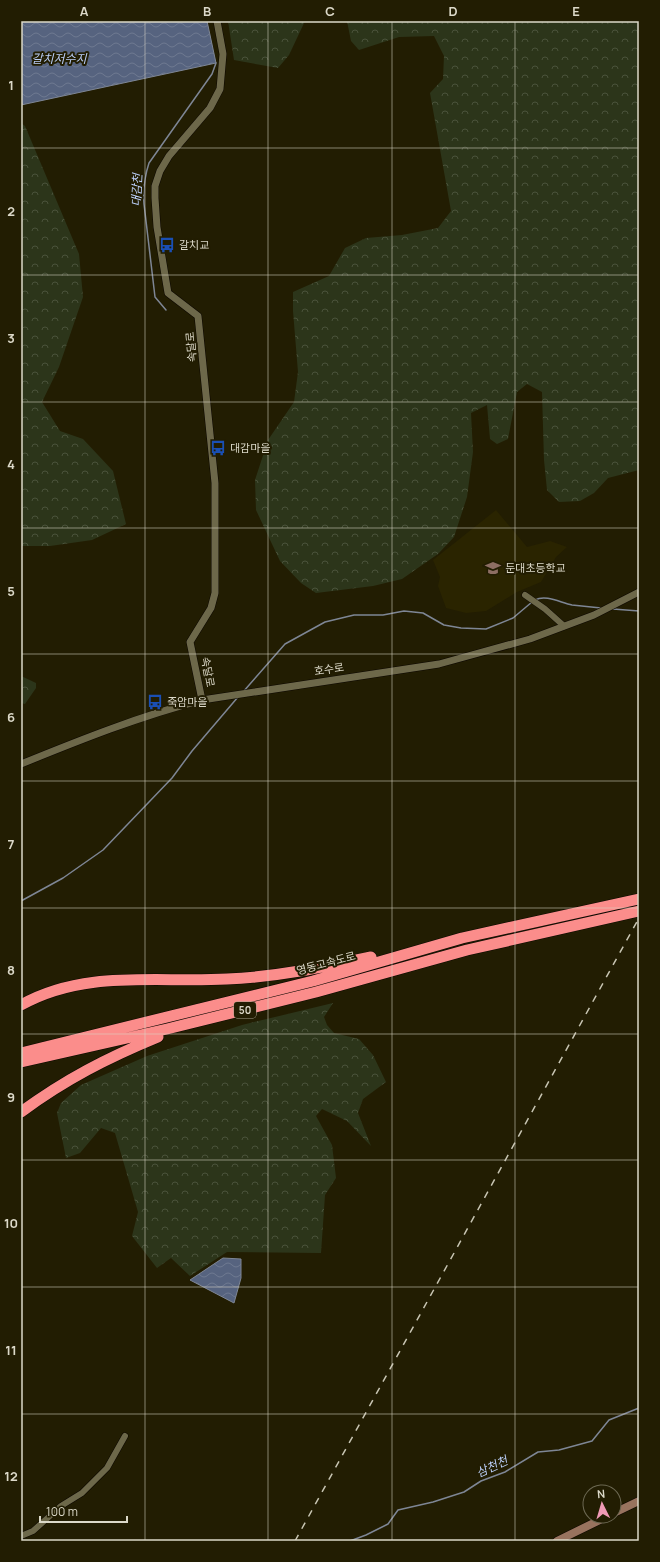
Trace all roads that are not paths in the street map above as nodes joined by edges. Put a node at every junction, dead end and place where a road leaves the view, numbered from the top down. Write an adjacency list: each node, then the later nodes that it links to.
1 (217, 21): 5 (street, 속달로)
2 (639, 592): 4 (street, 호수로)
3 (524, 595): 4 (street)
4 (564, 626): 5 (street, 호수로)
5 (202, 700): 6 (street, 호수로)
6 (21, 764)
7 (639, 898): 9 (highway, 영동고속도로 / 50)
8 (639, 911): 11 (highway, 50)
9 (462, 938): 10 (highway); 12 (highway, 영동고속도로 / 50)
10 (21, 1005)
11 (191, 1023): 13 (highway, 50); 14 (highway)
12 (21, 1054)
13 (21, 1062)
14 (21, 1112)
15 (125, 1436): 19 (street)
16 (639, 1501): 17 (main road)
17 (622, 1509)
18 (592, 1524): 20 (main road)
19 (21, 1536)
20 (557, 1541)

